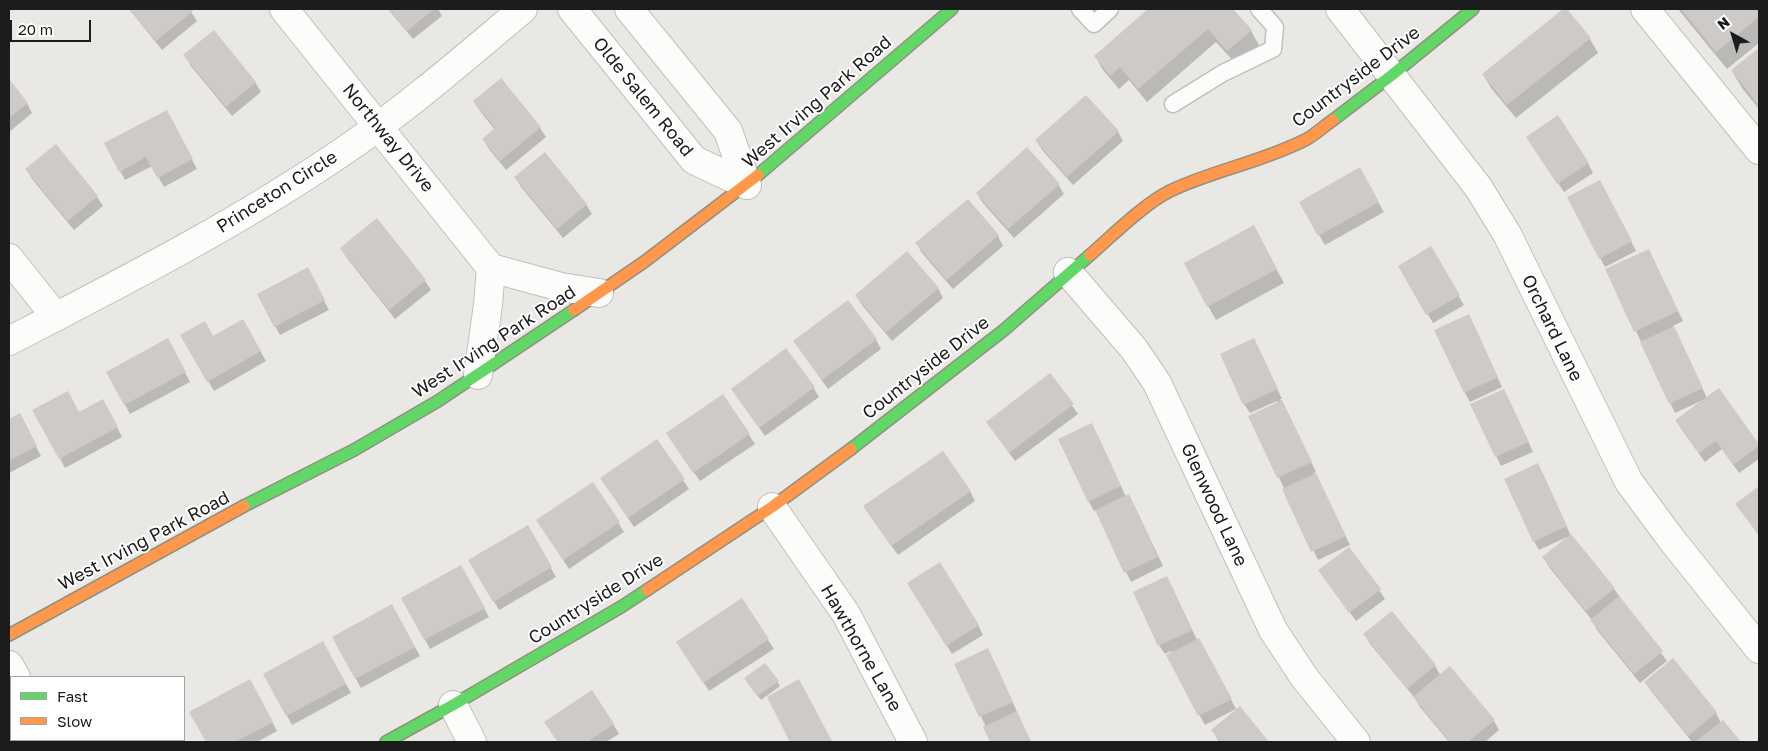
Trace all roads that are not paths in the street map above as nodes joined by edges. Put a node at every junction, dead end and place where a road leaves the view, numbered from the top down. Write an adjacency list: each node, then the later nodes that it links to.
1 (284, 9): 14 (street, Northway Drive)
2 (523, 9): 14 (street, Princeton Circle)
3 (572, 9): 16 (street, Olde Salem Road)
4 (629, 9): 16 (street)
5 (952, 9): 16 (street, West Irving Park Road)
6 (1080, 9): 7 (lane)
7 (1110, 9)
8 (1340, 9): 12 (street, Orchard Lane)
9 (1473, 9): 12 (street, Countryside Drive)
10 (1645, 9): 15 (street)
11 (1266, 11): 13 (lane)
12 (1392, 75): 19 (street, Countryside Drive); 26 (street, Orchard Lane)
13 (1173, 104)
14 (378, 126): 18 (street, Northway Drive); 21 (street, Princeton Circle)
15 (1759, 150)
16 (748, 185): 20 (street, West Irving Park Road)
17 (9, 258): 21 (street)
18 (491, 268): 20 (street); 23 (street)
19 (1068, 272): 24 (street, Countryside Drive); 33 (street, Glenwood Lane)
20 (599, 293): 23 (street, West Irving Park Road)
21 (56, 317): 22 (street, Princeton Circle)
22 (9, 341)
23 (478, 375): 25 (street, West Irving Park Road)
24 (772, 507): 29 (street, Countryside Drive); 32 (street, Hawthorne Lane)
25 (9, 635)
26 (1759, 649)
27 (9, 665): 28 (street)
28 (15, 676)
29 (453, 705): 30 (street, Countryside Drive); 31 (street)
30 (386, 742)
31 (472, 742)
32 (913, 742)
33 (1356, 742)

